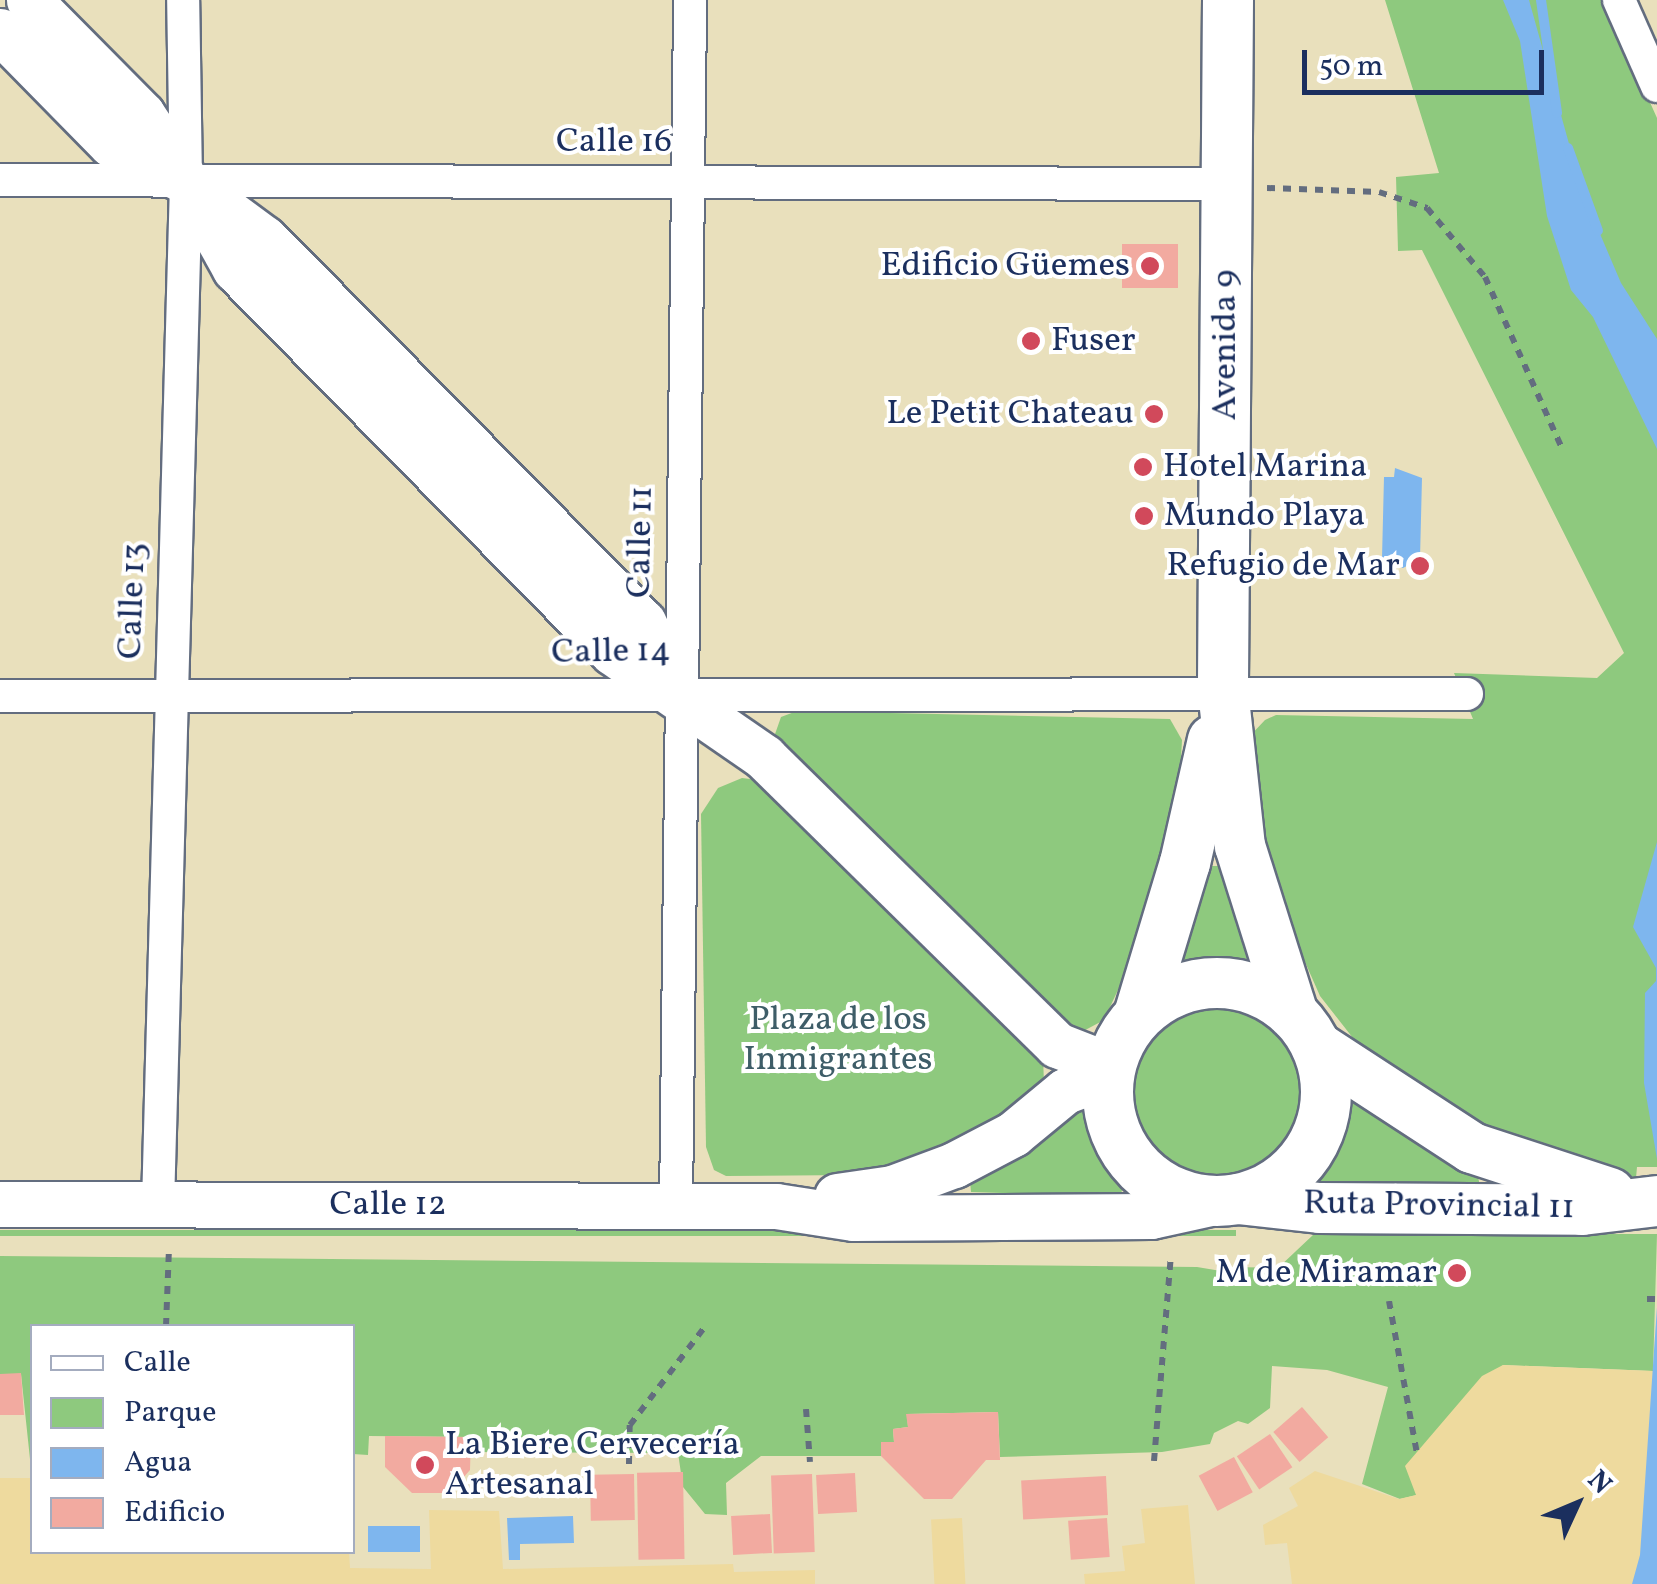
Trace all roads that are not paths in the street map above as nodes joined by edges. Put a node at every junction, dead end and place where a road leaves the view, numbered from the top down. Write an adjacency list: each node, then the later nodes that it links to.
1 (29, 0): 9 (main road)
2 (183, 0): 9 (street, Calle 13)
3 (690, 0): 10 (street, Calle 11)
4 (1228, 0): 11 (main road, Avenida 9)
5 (1619, 0): 7 (street)
6 (0, 31): 9 (main road)
7 (1657, 86)
8 (0, 180): 9 (street, Calle 16)
9 (186, 181): 10 (street, Calle 16); 13 (main road); 16 (street, Calle 13)
10 (688, 182): 11 (street, Calle 16); 13 (street, Calle 11)
11 (1227, 184): 12 (main road, Avenida 9)
12 (1223, 690): 13 (street, Calle 14); 14 (street, Calle 14); 17 (main road, Avenida 9); 18 (main road, Avenida 9)
13 (678, 692): 16 (street, Calle 14); 19 (main road); 23 (street, Calle 11)
14 (1466, 694)
15 (0, 696): 16 (street, Calle 14)
16 (170, 696): 25 (street, Calle 13)
17 (1139, 1015): 18 (main road); 19 (main road)
18 (1305, 1030): 20 (main road); 21 (main road, Ruta Provincial 11)
19 (1110, 1070): 20 (main road); 24 (main road)
20 (1229, 1200): 21 (main road, Ruta Provincial 11); 24 (main road)
21 (1648, 1201)
22 (0, 1204): 25 (main road, Calle 12)
23 (676, 1206): 24 (main road, Calle 12); 25 (main road, Calle 12)
24 (776, 1206)
25 (164, 1226)

